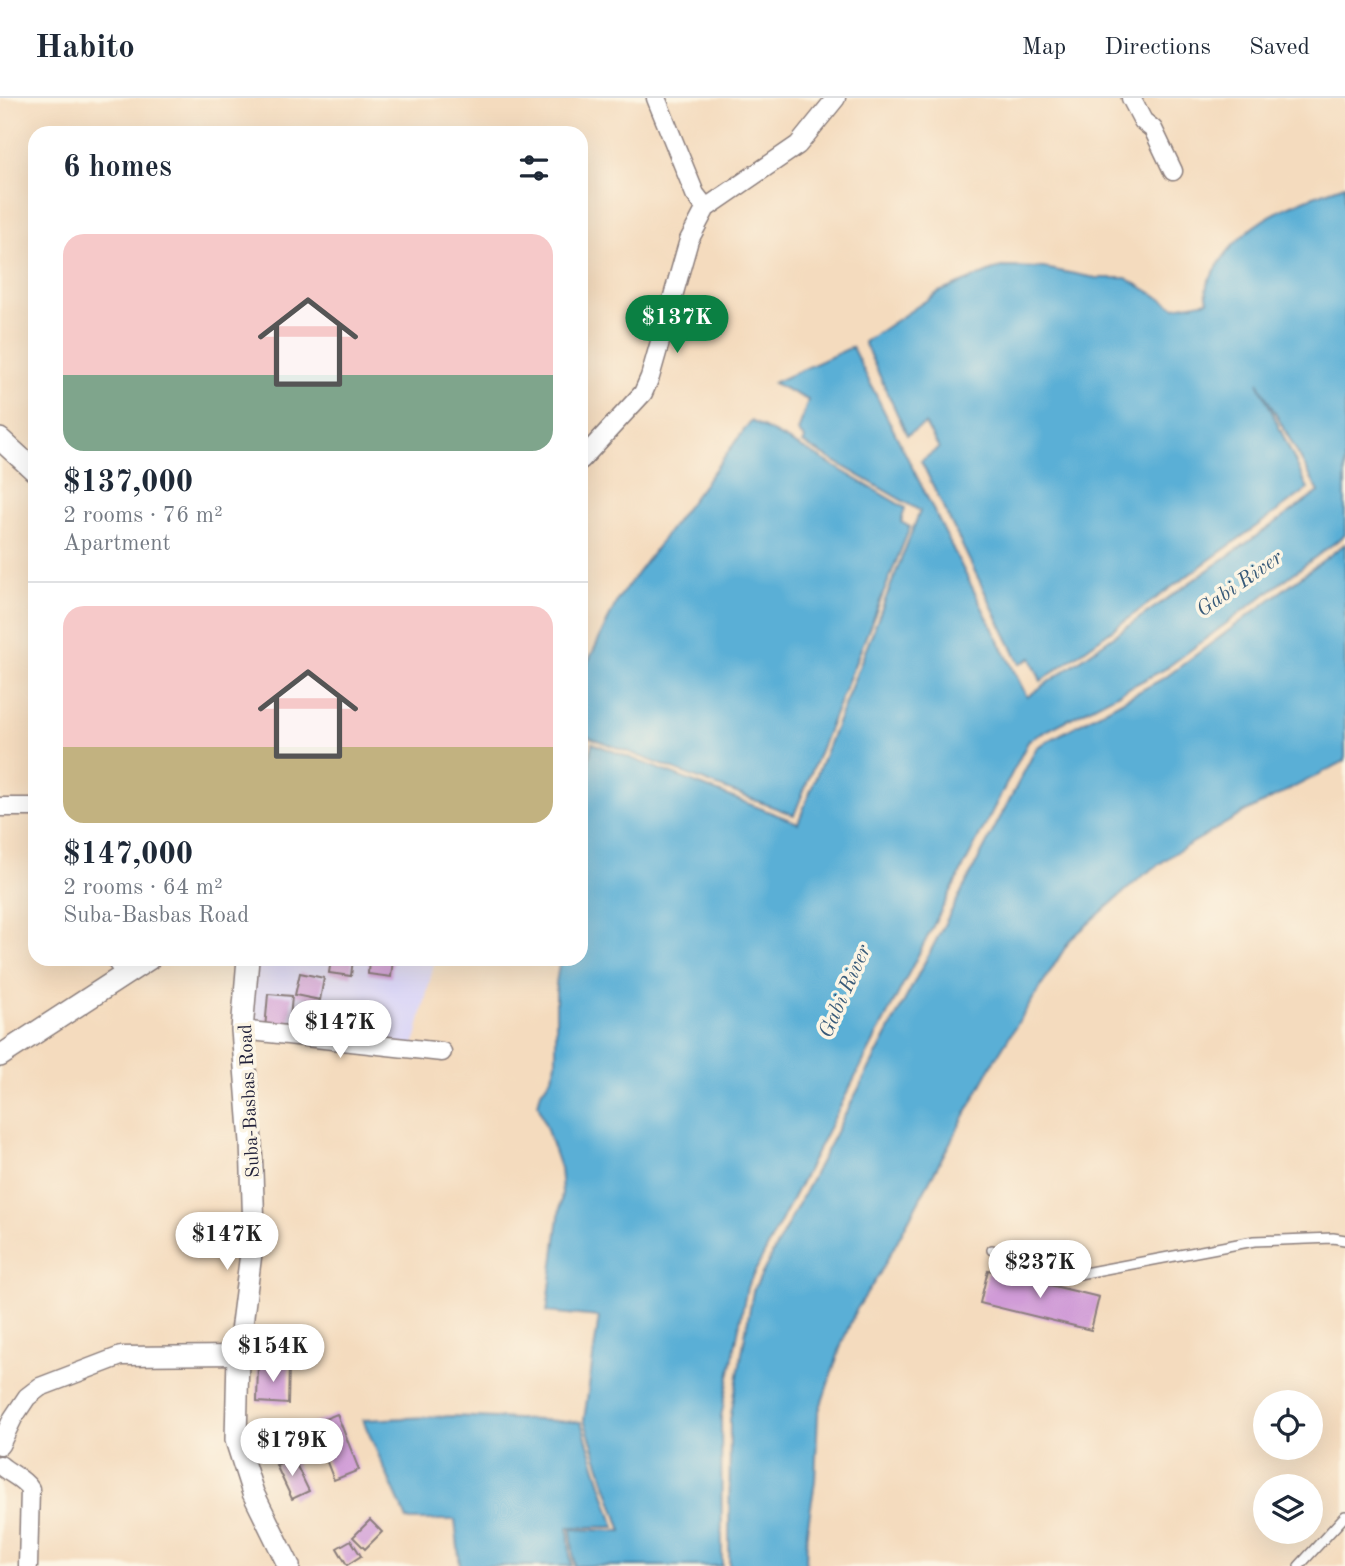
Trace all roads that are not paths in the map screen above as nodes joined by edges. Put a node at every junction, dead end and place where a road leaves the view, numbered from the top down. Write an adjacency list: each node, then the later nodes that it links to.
1 (656, 98): 5 (street)
2 (835, 98): 5 (street)
3 (1131, 98): 4 (street)
4 (1173, 171)
5 (706, 208): 7 (street)
6 (0, 439): 8 (street)
7 (588, 452)
8 (28, 465)
9 (0, 807): 10 (street)
10 (28, 807)
11 (120, 966): 15 (street)
12 (247, 966): 13 (street, Suba-Basbas Road)
13 (242, 1030): 14 (street); 18 (street, Suba-Basbas Road)
14 (442, 1052)
15 (0, 1056)
16 (1345, 1240): 17 (lane)
17 (992, 1251)
18 (238, 1355): 19 (street); 23 (street, Suba-Basbas Road)
19 (0, 1445)
20 (0, 1465): 22 (street)
21 (1345, 1516): 24 (lane)
22 (27, 1566)
23 (289, 1566)
24 (1299, 1566)

